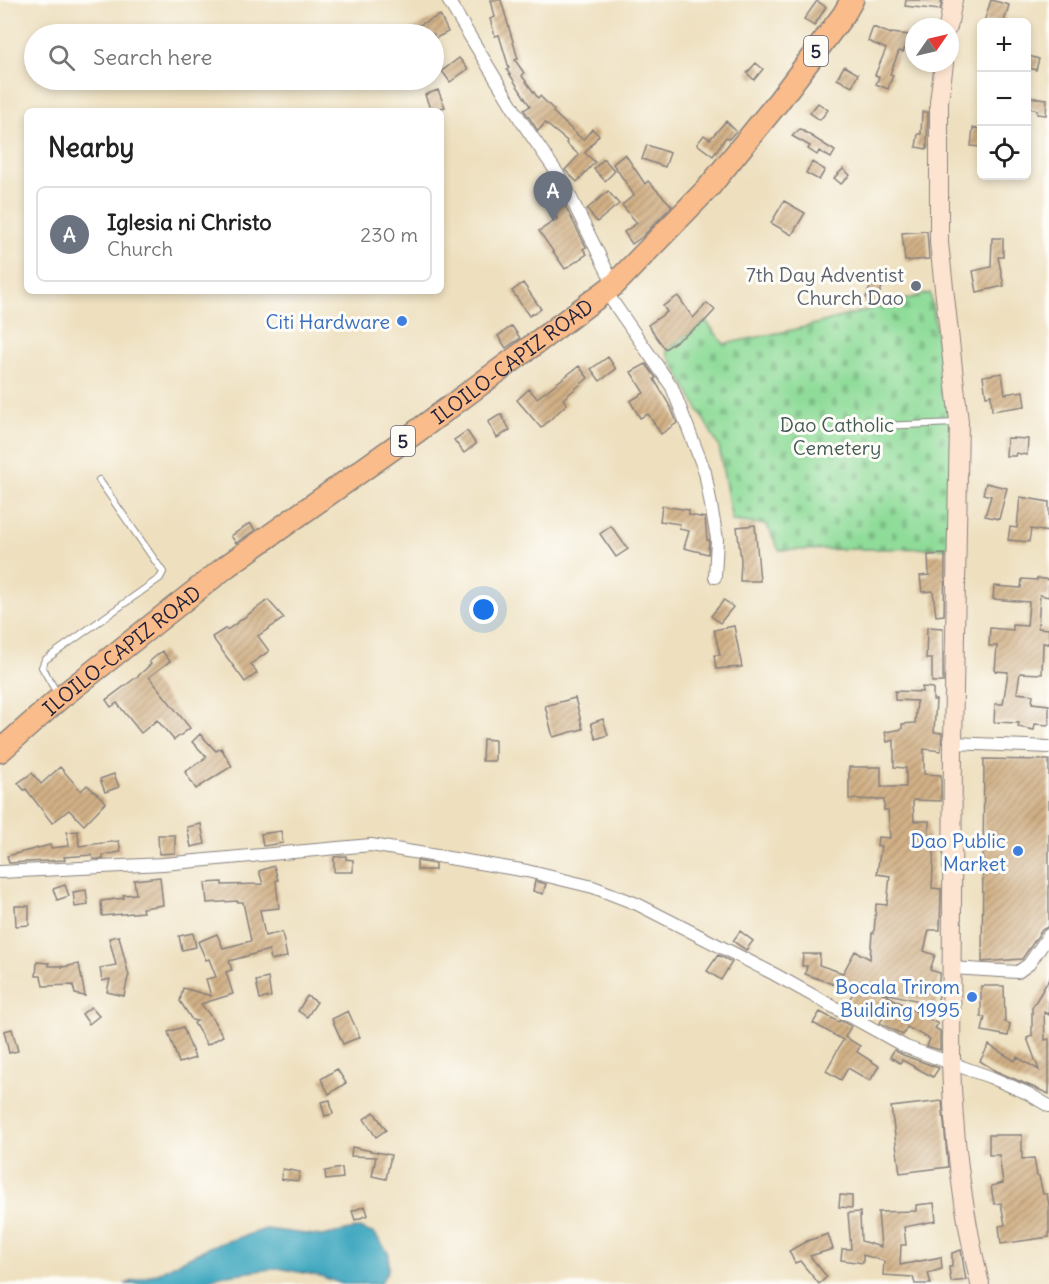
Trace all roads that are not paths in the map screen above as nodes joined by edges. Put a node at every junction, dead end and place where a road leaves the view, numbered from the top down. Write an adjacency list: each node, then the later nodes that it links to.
1 (448, 0): 6 (street)
2 (852, 0): 6 (highway, ILOILO-CAPIZ ROAD / 5)
3 (953, 0): 4 (street)
4 (950, 18)
5 (943, 72): 7 (street)
6 (610, 289): 10 (street); 11 (highway, ILOILO-CAPIZ ROAD / 5)
7 (959, 422): 8 (lane); 12 (street)
8 (880, 426)
9 (99, 480): 11 (lane)
10 (715, 577)
11 (60, 698): 14 (highway, ILOILO-CAPIZ ROAD / 5)
12 (953, 743): 13 (street); 17 (street)
13 (1049, 747)
14 (0, 751)
15 (0, 872): 18 (street)
16 (1049, 935): 17 (street)
17 (951, 968): 18 (street)
18 (951, 1062): 19 (street); 20 (street)
19 (1049, 1106)
20 (980, 1284)

